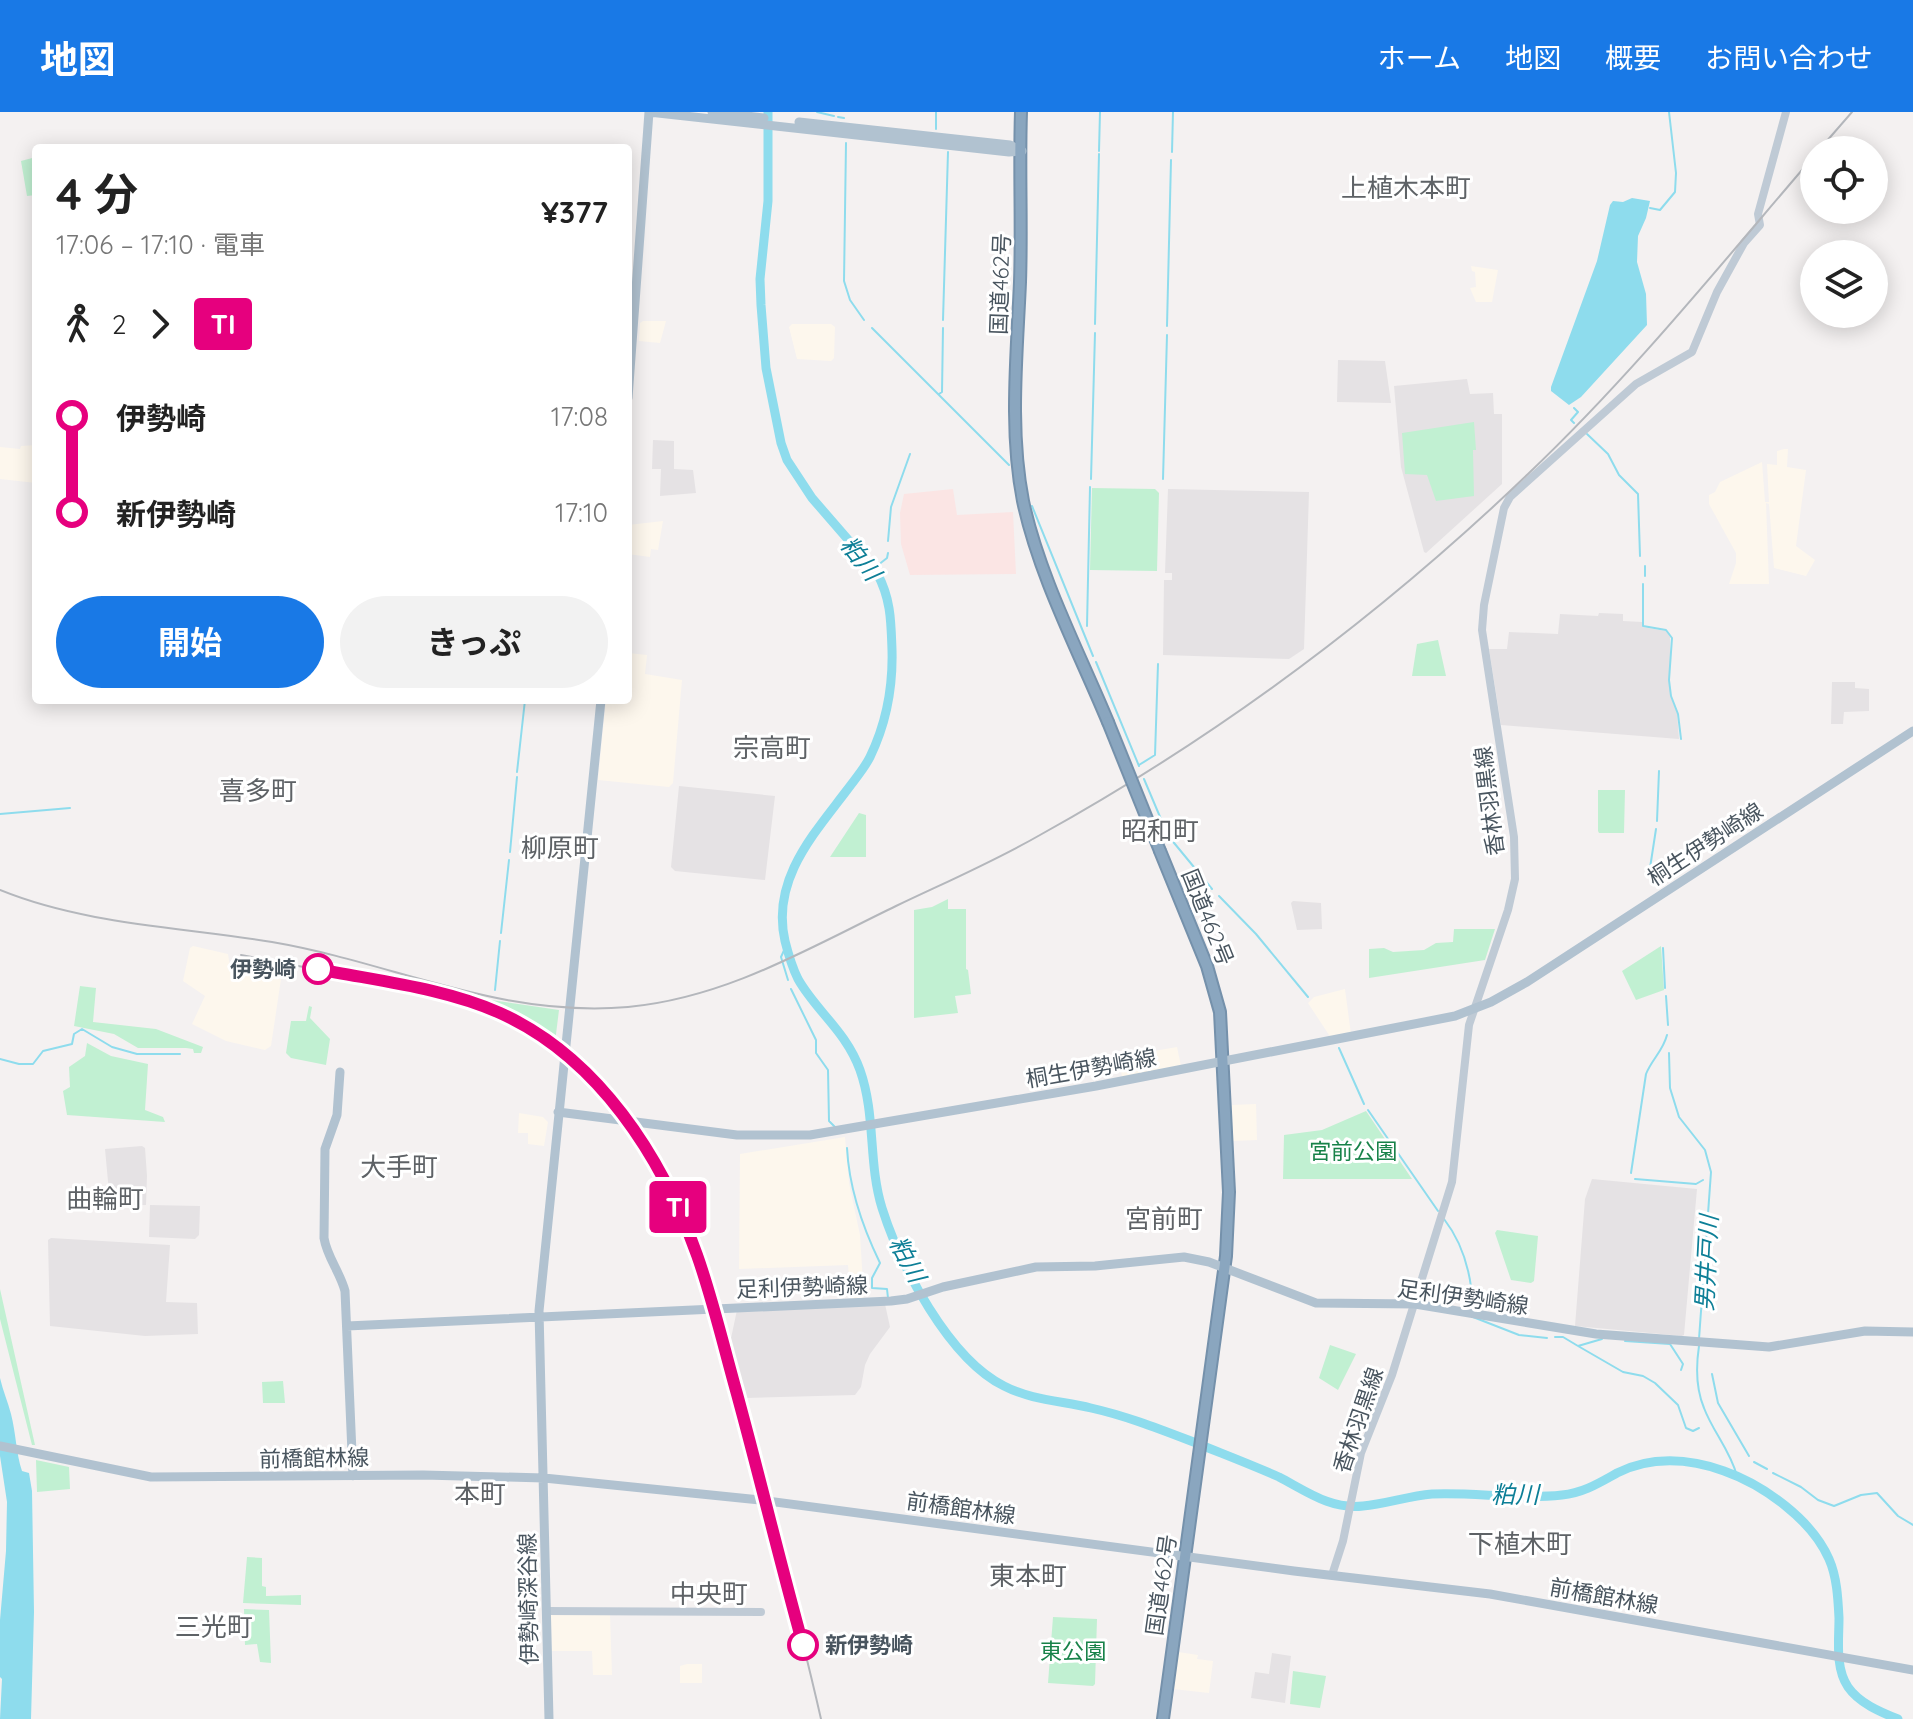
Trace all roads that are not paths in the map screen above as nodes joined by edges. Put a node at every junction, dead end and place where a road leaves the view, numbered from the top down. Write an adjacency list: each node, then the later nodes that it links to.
1 (649, 112): 5 (main road); 7 (main road)
2 (712, 112): 5 (main road)
3 (1024, 112): 6 (highway, 国道462号)
4 (1786, 112): 10 (main road, 香林羽黒線)
5 (744, 119): 6 (main road)
6 (1022, 151): 11 (highway, 国道462号, bridge)
7 (632, 344)
8 (601, 704): 13 (main road)
9 (1913, 731): 10 (main road, 桐生伊勢崎線)
10 (1473, 1010): 11 (main road, 桐生伊勢崎線); 15 (main road, 香林羽黒線)
11 (1223, 1061): 13 (main road, 桐生伊勢崎線); 14 (highway, 国道462号)
12 (340, 1072): 17 (main road)
13 (558, 1112): 16 (main road)
14 (1224, 1268): 15 (main road, 足利伊勢崎線); 16 (main road, 足利伊勢崎線); 22 (highway, 国道462号)
15 (1415, 1304): 18 (main road, 足利伊勢崎線); 23 (main road, 香林羽黒線)
16 (539, 1316): 17 (main road, 足利伊勢崎線); 21 (main road)
17 (347, 1326): 20 (main road)
18 (1913, 1332)
19 (0, 1446): 20 (main road, 前橋館林線)
20 (353, 1476): 21 (main road, 前橋館林線)
21 (544, 1478): 22 (main road, 前橋館林線); 24 (main road, 伊勢崎深谷線)
22 (1185, 1556): 23 (main road, 前橋館林線); 28 (highway, 国道462号)
23 (1332, 1575): 26 (main road, 前橋館林線)
24 (546, 1611): 25 (main road); 27 (main road, 伊勢崎深谷線)
25 (761, 1612)
26 (1913, 1670)
27 (549, 1719)
28 (1163, 1719)

